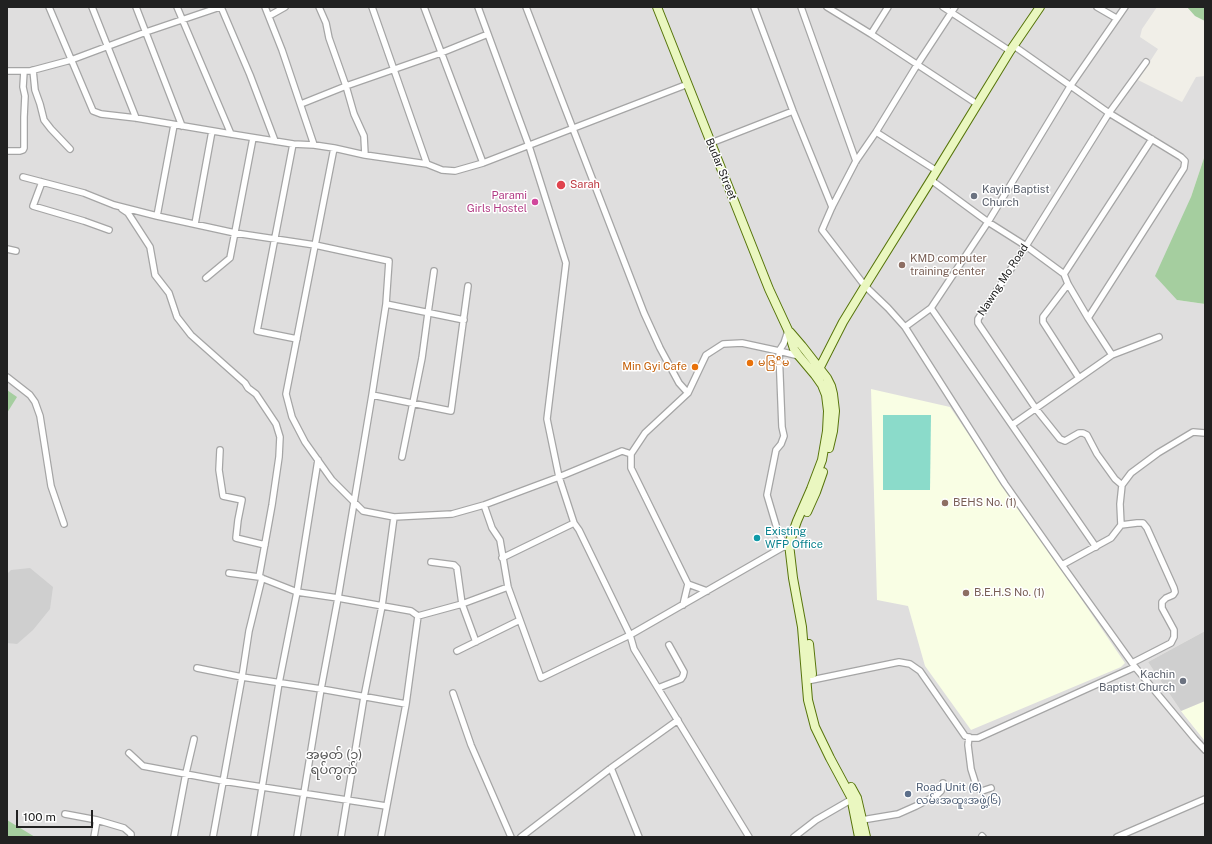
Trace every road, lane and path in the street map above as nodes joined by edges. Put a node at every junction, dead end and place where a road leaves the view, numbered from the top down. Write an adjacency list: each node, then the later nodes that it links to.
1 (49, 7): 32 (street)
2 (92, 7): 29 (street)
3 (136, 7): 26 (street)
4 (177, 7): 25 (street)
5 (221, 7): 25 (street); 55 (street)
6 (265, 7): 23 (street)
7 (285, 7): 23 (street)
8 (319, 7): 41 (street)
9 (372, 7): 35 (street)
10 (424, 7): 31 (street)
11 (478, 7): 27 (street)
12 (526, 7): 49 (street)
13 (657, 7): 39 (main road, Budar Street)
14 (754, 7): 44 (street)
15 (800, 7): 64 (street)
16 (827, 7): 28 (street)
17 (888, 7): 28 (street)
18 (944, 7): 22 (street)
19 (1040, 7): 30 (main road)
20 (1097, 7): 24 (street)
21 (1125, 7): 24 (street)
22 (953, 10): 30 (street); 34 (street)
23 (269, 16): 42 (street)
24 (1116, 18): 40 (street)
25 (183, 20): 26 (street); 52 (street)
26 (146, 32): 29 (street); 48 (street)
27 (488, 34): 31 (street); 59 (street)
28 (870, 34): 34 (street)
29 (108, 46): 32 (street); 46 (street)
30 (1012, 48): 40 (street); 43 (main road)
31 (441, 53): 35 (street); 65 (street)
32 (70, 60): 36 (street); 46 (street)
33 (1146, 62): 45 (street, Nawng Mo Road)
34 (917, 65): 43 (street); 51 (street)
35 (394, 68): 41 (street); 66 (street)
36 (33, 70): 38 (street); 61 (street)
37 (7, 71): 38 (street)
38 (24, 71): 62 (street)
39 (688, 84): 49 (street); 56 (main road, Budar Street)
40 (1071, 85): 45 (street); 74 (street)
41 (346, 86): 42 (street); 63 (street)
42 (301, 104): 58 (street)
43 (977, 104): 67 (main road)
44 (793, 111): 56 (street); 72 (street)
45 (1109, 113): 54 (street); 80 (street, Nawng Mo Road)
46 (136, 118): 47 (street)
47 (174, 125): 48 (street); 73 (street)
48 (182, 126): 50 (street)
49 (572, 128): 59 (street); 104 (street)
50 (212, 131): 52 (street); 75 (street)
51 (876, 132): 64 (street); 67 (street)
52 (230, 134): 53 (street)
53 (253, 138): 55 (street); 77 (street)
54 (1152, 139): 84 (street); 92 (street)
55 (275, 141): 57 (street)
56 (711, 143): 95 (main road, Budar Street)
57 (293, 144): 58 (street); 78 (street)
58 (314, 145): 60 (street)
59 (529, 146): 65 (street); 114 (street)
60 (334, 148): 63 (street); 79 (street)
61 (70, 149)
62 (7, 151)
63 (366, 155): 66 (street)
64 (856, 161): 72 (street)
65 (483, 163): 66 (street)
66 (426, 164)
67 (937, 171): 69 (main road)
68 (23, 177): 70 (street)
69 (931, 180): 74 (street); 88 (main road)
70 (42, 182): 71 (street); 76 (street)
71 (119, 206): 73 (street); 122 (street)
72 (832, 207): 88 (street)
73 (157, 216): 75 (street)
74 (988, 222): 80 (street); 90 (street)
75 (195, 224): 77 (street)
76 (109, 230)
77 (235, 233): 78 (street); 85 (street)
78 (274, 240): 79 (street); 97 (street)
79 (315, 245): 89 (street); 97 (street)
80 (1026, 246): 84 (street); 107 (street, Nawng Mo Road)
81 (7, 249): 82 (street)
82 (16, 250)
83 (434, 271): 91 (street)
84 (1064, 274): 86 (street)
85 (206, 278)
86 (1068, 284): 92 (street); 103 (street)
87 (468, 286): 93 (street)
88 (865, 286): 94 (street); 101 (main road)
89 (386, 304): 91 (street); 105 (street)
90 (931, 308): 94 (street); 108 (street)
91 (428, 313): 93 (street); 106 (street)
92 (1088, 318): 99 (street)
93 (464, 320): 106 (street)
94 (905, 327): 127 (street)
95 (788, 330): 98 (street); 100 (main road); 101 (main road)
96 (1158, 337): 99 (street)
97 (297, 339): 113 (street)
98 (779, 351): 100 (street); 104 (street); 123 (street)
99 (1112, 355): 103 (street)
100 (799, 356): 101 (main road)
101 (817, 372): 123 (main road)
102 (7, 377): 119 (street)
103 (1079, 378): 107 (street)
104 (688, 393): 111 (street)
105 (372, 395): 106 (street); 116 (street)
106 (413, 404): 112 (street)
107 (1036, 409): 108 (street); 115 (street, Nawng Mo Road)
108 (1012, 425): 124 (street)
109 (1205, 433): 115 (street)
110 (220, 450): 122 (street)
111 (631, 454): 114 (street); 130 (street)
112 (402, 457)
113 (318, 460): 116 (street); 133 (street)
114 (559, 477): 117 (street); 120 (street)
115 (1122, 485): 121 (street)
116 (355, 503): 118 (street); 134 (street)
117 (484, 505): 118 (street); 125 (street)
118 (394, 517): 137 (street)
119 (64, 524)
120 (574, 524): 125 (street); 140 (street)
121 (1120, 526): 124 (street); 144 (street)
122 (265, 545): 129 (street)
123 (790, 546): 132 (street); 147 (main road)
124 (1096, 547): 127 (street)
125 (502, 558): 131 (street)
126 (431, 562): 135 (street)
127 (1062, 566): 144 (street)
128 (229, 573): 129 (street)
129 (260, 578): 133 (street); 146 (street)
130 (688, 584): 132 (street); 136 (street)
131 (508, 587): 135 (street); 139 (street)
132 (707, 591): 136 (street)
133 (297, 592): 134 (street); 148 (street)
134 (338, 598): 137 (street); 150 (street)
135 (462, 604): 138 (street); 141 (street)
136 (683, 605): 140 (street)
137 (382, 606): 138 (street); 152 (street)
138 (418, 616): 153 (street)
139 (520, 620): 140 (street); 141 (street)
140 (630, 635): 149 (street)
141 (476, 642): 143 (street)
142 (669, 645): 149 (street)
143 (457, 651)
144 (1134, 665): 155 (street); 157 (street)
145 (197, 668): 146 (street)
146 (242, 677): 148 (street); 161 (street)
147 (809, 681): 155 (street); 166 (main road)
148 (279, 683): 150 (street); 163 (street)
149 (658, 688): 154 (street)
150 (321, 689): 152 (street); 165 (street)
151 (453, 693): 181 (street)
152 (364, 697): 153 (street); 168 (street)
153 (406, 704): 169 (street)
154 (678, 720): 159 (street); 184 (street)
155 (968, 737): 164 (street)
156 (194, 739): 160 (street)
157 (1205, 750)
158 (129, 753): 160 (street)
159 (611, 768): 182 (street); 183 (street)
160 (186, 773): 161 (street); 175 (street)
161 (223, 781): 163 (street); 176 (street)
162 (943, 783): 172 (street)
163 (262, 787): 165 (street); 177 (street)
164 (991, 788)
165 (304, 794): 168 (street); 178 (street)
166 (854, 798): 172 (main road); 185 (street); 186 (main road)
167 (1205, 799): 188 (street)
168 (346, 800): 169 (street); 179 (street)
169 (386, 806): 180 (street)
170 (64, 814): 171 (street)
171 (97, 820): 173 (street); 174 (street)
172 (862, 820): 187 (main road)
173 (94, 837)
174 (131, 837)
175 (174, 837)
176 (213, 837)
177 (254, 837)
178 (297, 837)
179 (341, 837)
180 (381, 837)
181 (511, 837)
182 (521, 837)
183 (639, 837)
184 (749, 837)
185 (794, 837)
186 (859, 837)
187 (866, 837)
188 (1117, 837)

